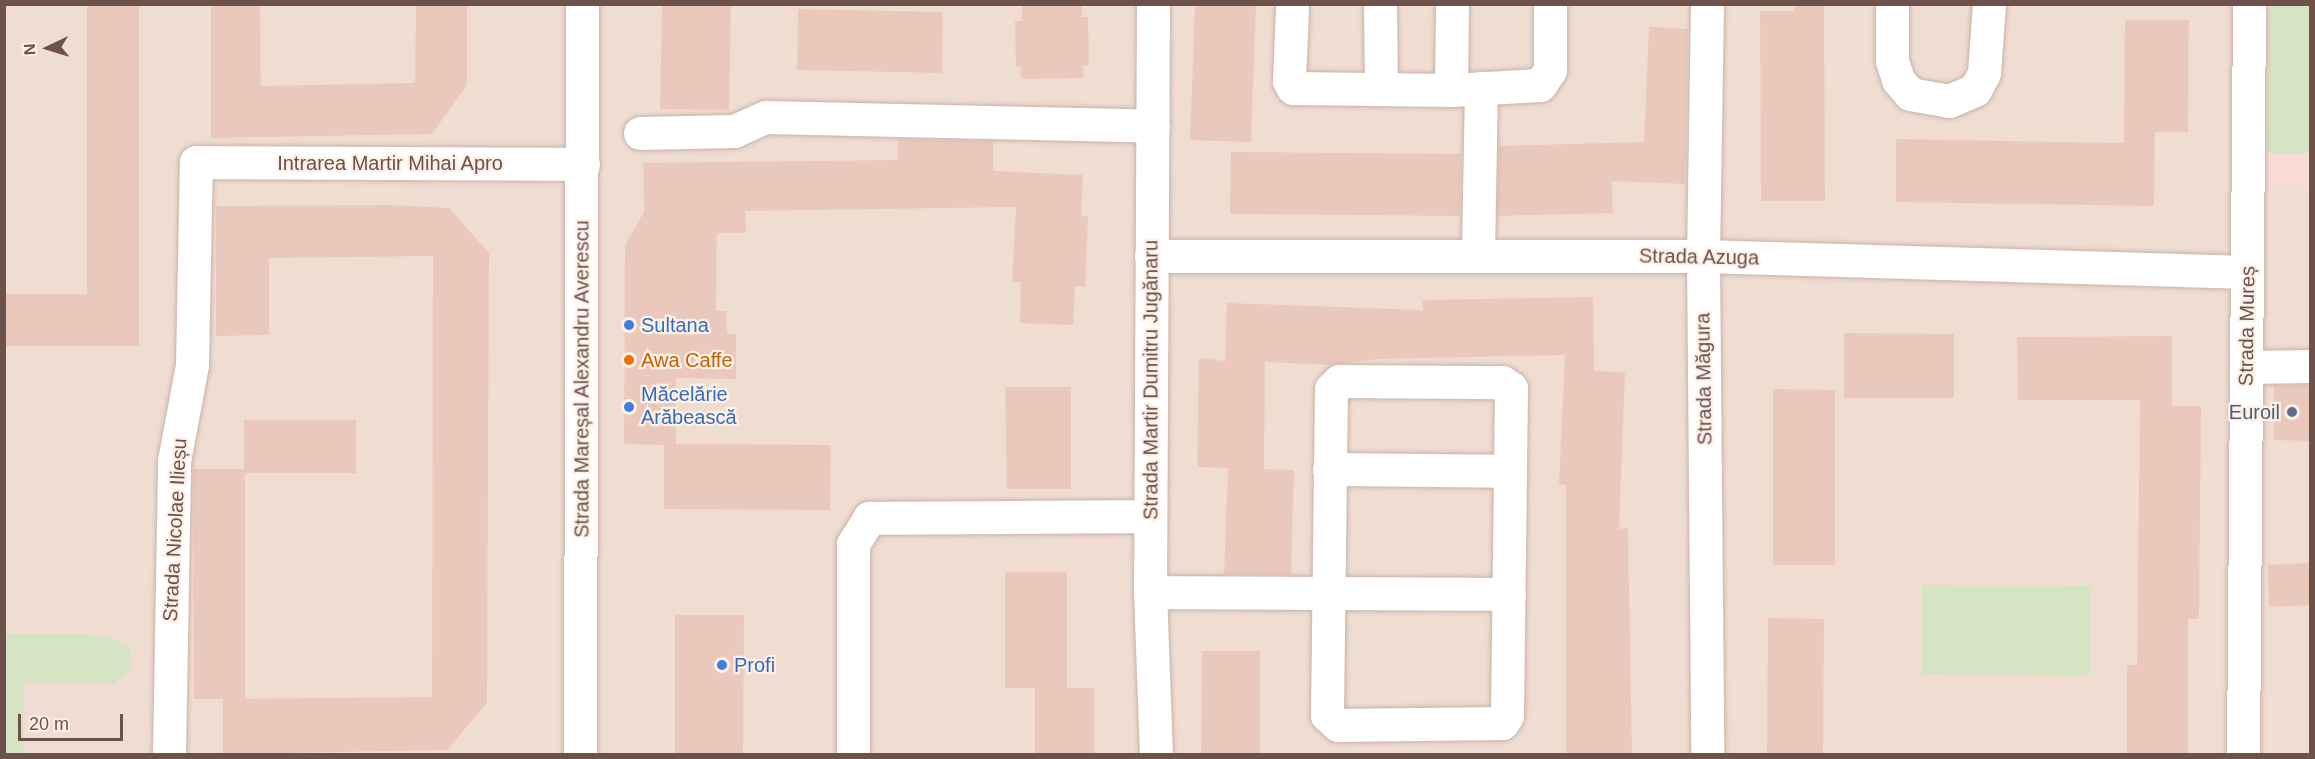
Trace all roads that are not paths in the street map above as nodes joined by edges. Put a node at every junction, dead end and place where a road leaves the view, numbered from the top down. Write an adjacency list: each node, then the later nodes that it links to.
1 (582, 4): 16 (street, Strada Mareșal Alexandru Averescu)
2 (1153, 4): 13 (street, Strada Martir Dumitru Jugănaru)
3 (1380, 4): 11 (street)
4 (1452, 4): 12 (street)
5 (1550, 4): 12 (street)
6 (1707, 4): 19 (street, Strada Măgura)
7 (1892, 4): 8 (street)
8 (1989, 4)
9 (2249, 4): 20 (street, Strada Mureș)
10 (1292, 9): 11 (street)
11 (1381, 89): 12 (street)
12 (1466, 89): 17 (street)
13 (1153, 126): 14 (street); 18 (street, Strada Martir Dumitru Jugănaru)
14 (640, 133)
15 (196, 162): 16 (street, Intrarea Martir Mihai Apro); 29 (street, Strada Nicolae Ilieșu)
16 (583, 164): 30 (street, Strada Mareșal Alexandru Averescu)
17 (1478, 255): 18 (street, Strada Azuga); 19 (street, Strada Azuga)
18 (1151, 256): 25 (street, Strada Martir Dumitru Jugănaru)
19 (1703, 256): 20 (street, Strada Azuga); 33 (street, Strada Măgura)
20 (2247, 272): 22 (street, Strada Mureș)
21 (2310, 366): 22 (street)
22 (2246, 367): 34 (street, Strada Mureș)
23 (1329, 470): 24 (street); 24 (street); 27 (street)
24 (1510, 471): 28 (street)
25 (1150, 516): 26 (street, Strada Martir Dumitru Jugănaru); 31 (street)
26 (1150, 592): 27 (street); 32 (street, Strada Martir Dumitru Jugănaru)
27 (1328, 594): 28 (street); 28 (street)
28 (1509, 594)
29 (169, 754)
30 (580, 754)
31 (853, 754)
32 (1156, 754)
33 (1707, 754)
34 (2243, 754)

